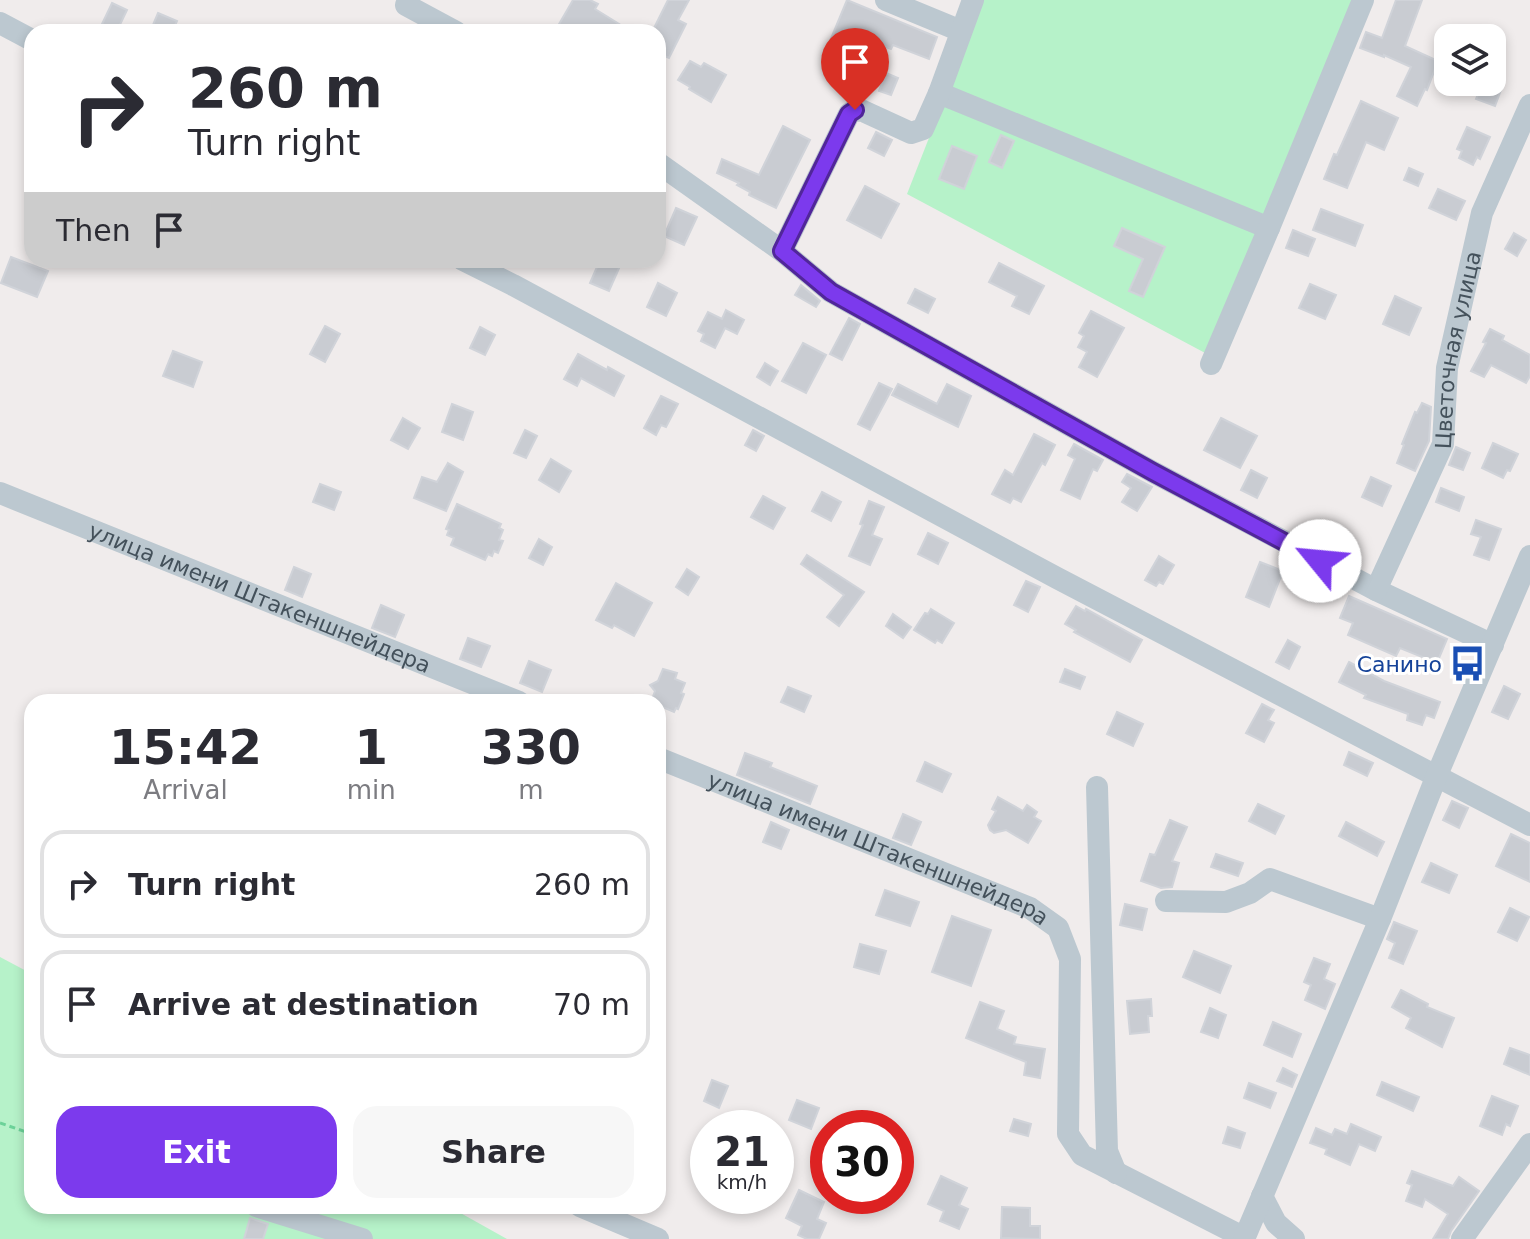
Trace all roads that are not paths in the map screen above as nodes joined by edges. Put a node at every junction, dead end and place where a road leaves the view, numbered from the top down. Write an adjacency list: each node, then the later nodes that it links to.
1 (886, 0): 7 (street)
2 (973, 0): 7 (street)
3 (1363, 0): 12 (street)
4 (406, 5): 6 (street)
5 (0, 23): 8 (street)
6 (441, 24)
7 (961, 31): 9 (street)
8 (24, 36)
9 (939, 93): 12 (street); 13 (street)
10 (1530, 105): 18 (street, Цветочная улица)
11 (666, 169): 13 (street)
12 (1269, 228): 15 (street)
13 (782, 251): 18 (street)
14 (479, 268): 22 (street)
15 (1211, 364)
16 (0, 493): 20 (street, улица имени Штакеншнейдера)
17 (1530, 556): 19 (street)
18 (1376, 590): 19 (street)
19 (1493, 645): 22 (street)
20 (499, 694)
21 (666, 761): 28 (street, улица имени Штакеншнейдера)
22 (1437, 775): 24 (street); 26 (street)
23 (1097, 787): 28 (street)
24 (1530, 825)
25 (1166, 901): 26 (street)
26 (1380, 919): 29 (street)
27 (1530, 1144): 36 (street)
28 (1110, 1169): 32 (street)
29 (1262, 1196): 32 (street); 35 (street)
30 (282, 1214): 33 (street)
31 (599, 1214): 34 (street)
32 (1245, 1238)
33 (362, 1239)
34 (658, 1239)
35 (1294, 1239)
36 (1462, 1239)

